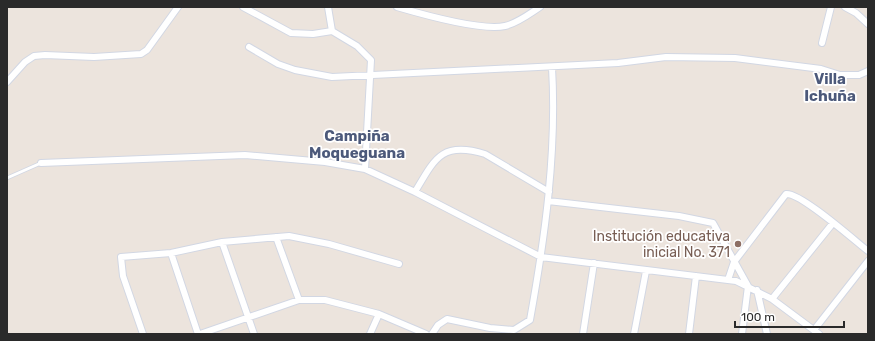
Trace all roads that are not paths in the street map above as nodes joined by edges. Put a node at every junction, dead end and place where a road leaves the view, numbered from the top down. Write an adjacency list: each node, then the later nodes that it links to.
1 (178, 7): 15 (street)
2 (243, 7): 9 (street)
3 (328, 7): 9 (street)
4 (397, 7): 5 (street)
5 (540, 7)
6 (831, 7): 10 (street)
7 (845, 7): 8 (street)
8 (868, 24)
9 (332, 31): 14 (street)
10 (822, 43)
11 (249, 48): 14 (street)
12 (552, 67): 13 (street); 14 (street); 20 (street)
13 (868, 71)
14 (371, 76): 17 (street)
15 (7, 82)
16 (41, 163): 17 (street); 18 (lane)
17 (365, 169): 19 (street)
18 (7, 178)
19 (415, 192): 20 (street); 27 (street)
20 (549, 192): 21 (street)
21 (548, 201): 27 (street); 29 (street)
22 (833, 223): 25 (street); 29 (street); 37 (street)
23 (276, 237): 24 (street); 31 (street); 38 (street)
24 (222, 242): 26 (street); 40 (street)
25 (868, 251)
26 (171, 253): 42 (street); 43 (street)
27 (542, 256): 30 (street); 47 (street)
28 (868, 261): 41 (street)
29 (734, 262): 34 (street); 35 (street)
30 (594, 263): 32 (street); 48 (street)
31 (399, 264)
32 (646, 271): 33 (street); 49 (street)
33 (696, 276): 34 (street); 50 (street)
34 (728, 280): 35 (street)
35 (748, 286): 36 (street); 51 (street)
36 (757, 290): 37 (street); 52 (street)
37 (772, 299): 41 (street)
38 (299, 300): 39 (street); 40 (street)
39 (379, 314): 45 (street); 46 (street)
40 (248, 317): 43 (street); 44 (street)
41 (816, 332)
42 (143, 334)
43 (199, 334)
44 (254, 334)
45 (370, 334)
46 (426, 334)
47 (432, 334)
48 (583, 334)
49 (634, 334)
50 (689, 334)
51 (742, 334)
52 (766, 334)

